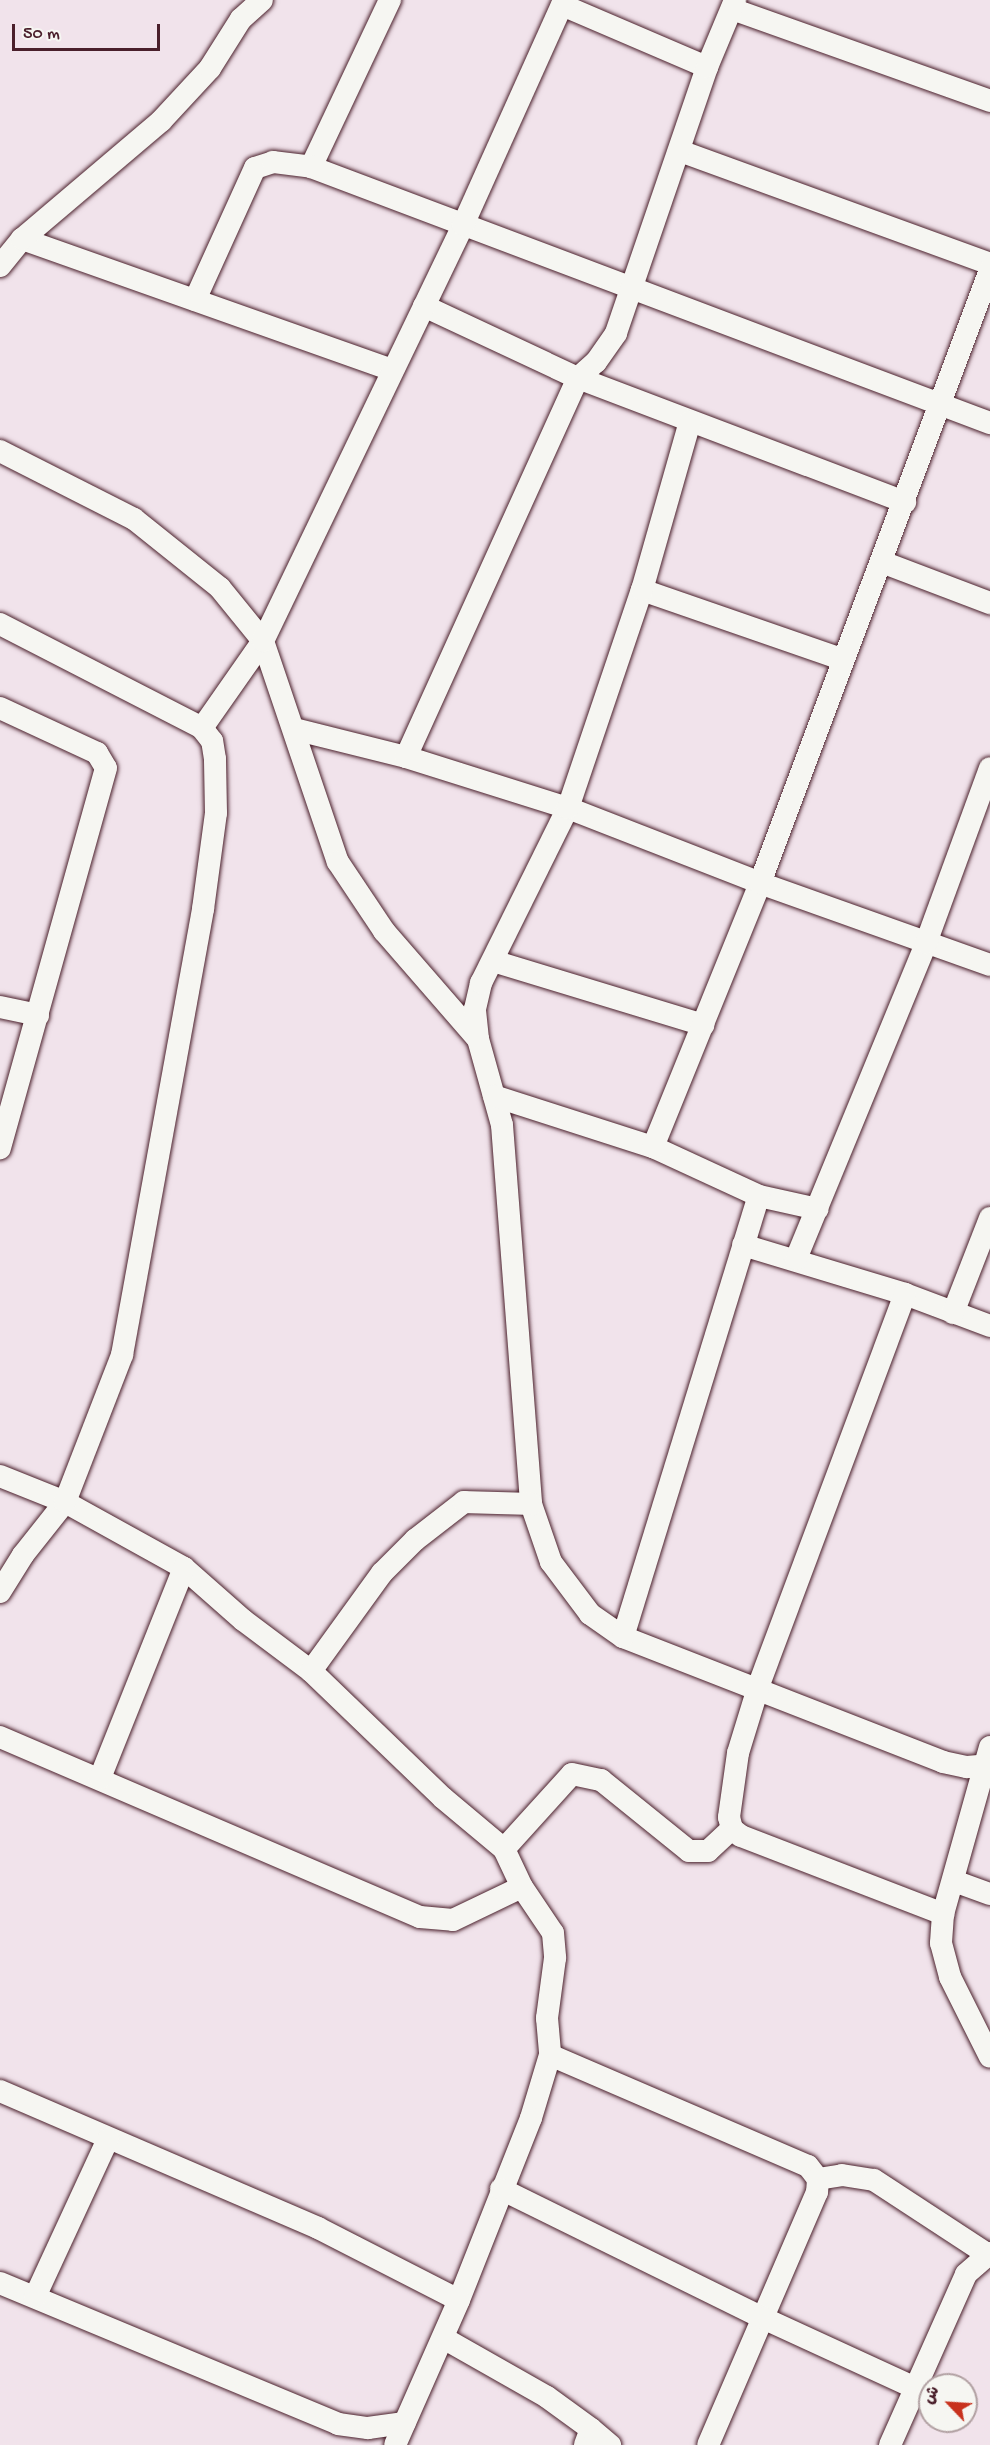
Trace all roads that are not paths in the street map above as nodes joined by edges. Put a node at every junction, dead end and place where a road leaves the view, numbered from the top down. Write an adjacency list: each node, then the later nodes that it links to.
1 (262, 0): 10 (street)
2 (390, 0): 8 (street)
3 (563, 2): 5 (street); 9 (street)
4 (733, 5): 5 (street); 6 (street)
5 (707, 67): 7 (street)
6 (990, 101)
7 (680, 151): 11 (street); 14 (street)
8 (310, 167): 9 (street); 15 (street)
9 (463, 225): 14 (street); 16 (street)
10 (22, 239): 12 (street); 15 (street)
11 (990, 264)
12 (0, 266)
13 (990, 270): 19 (street)
14 (628, 289): 18 (street); 19 (street)
15 (195, 300): 17 (street)
16 (423, 306): 17 (street); 18 (street)
17 (392, 370): 28 (street)
18 (578, 378): 20 (street); 33 (street)
19 (941, 405): 21 (street); 23 (street)
20 (690, 422): 23 (street); 25 (street)
21 (990, 423)
22 (0, 451): 28 (street)
23 (905, 502): 24 (street)
24 (882, 562): 26 (street); 29 (street)
25 (642, 590): 29 (street); 35 (street)
26 (990, 603)
27 (0, 624): 31 (street)
28 (263, 641): 31 (street); 32 (street)
29 (841, 659): 36 (street)
30 (0, 708): 41 (street)
31 (202, 728): 56 (street)
32 (294, 729): 33 (street); 43 (street)
33 (406, 757): 35 (street)
34 (990, 768): 37 (street)
35 (568, 808): 36 (street); 38 (street)
36 (760, 883): 37 (street); 42 (street)
37 (926, 943): 39 (street); 48 (street)
38 (492, 961): 42 (street); 43 (street)
39 (990, 965)
40 (0, 1007): 41 (street)
41 (38, 1015): 46 (street)
42 (703, 1025): 45 (street)
43 (478, 1039): 44 (street)
44 (494, 1096): 45 (street); 57 (street)
45 (653, 1147): 47 (street)
46 (0, 1148)
47 (759, 1196): 48 (street); 50 (street)
48 (818, 1209): 51 (street)
49 (990, 1218): 53 (street)
50 (743, 1245): 51 (street); 60 (street)
51 (796, 1259): 52 (street)
52 (905, 1294): 53 (street); 62 (street)
53 (952, 1312): 54 (street)
54 (990, 1326)
55 (0, 1476): 56 (street)
56 (65, 1502): 58 (street); 59 (street)
57 (531, 1504): 60 (street); 61 (street)
58 (184, 1568): 61 (street); 65 (street)
59 (2, 1583)
60 (623, 1637): 62 (street)
61 (311, 1671): 67 (street)
62 (758, 1688): 64 (street); 66 (street)
63 (0, 1737): 65 (street)
64 (988, 1760): 68 (street)
65 (100, 1778): 69 (street)
66 (732, 1829): 67 (street); 71 (street)
67 (504, 1849): 69 (street)
68 (954, 1881): 70 (street); 71 (street)
69 (522, 1887): 72 (street)
70 (990, 1894)
71 (942, 1914): 73 (street)
72 (550, 2055): 76 (street); 77 (street)
73 (990, 2058)
74 (0, 2091): 75 (street)
75 (108, 2139): 80 (street); 81 (street)
76 (818, 2179): 78 (street); 82 (street)
77 (501, 2189): 81 (street); 82 (street)
78 (989, 2254): 84 (street)
79 (0, 2283): 80 (street)
80 (35, 2297): 85 (street)
81 (459, 2300): 83 (street)
82 (763, 2318): 84 (street); 89 (street)
83 (444, 2339): 85 (street); 86 (street)
84 (915, 2388): 90 (street)
85 (405, 2423): 87 (street)
86 (588, 2437): 88 (street)
87 (395, 2445)
88 (610, 2445)
89 (708, 2445)
90 (890, 2445)

